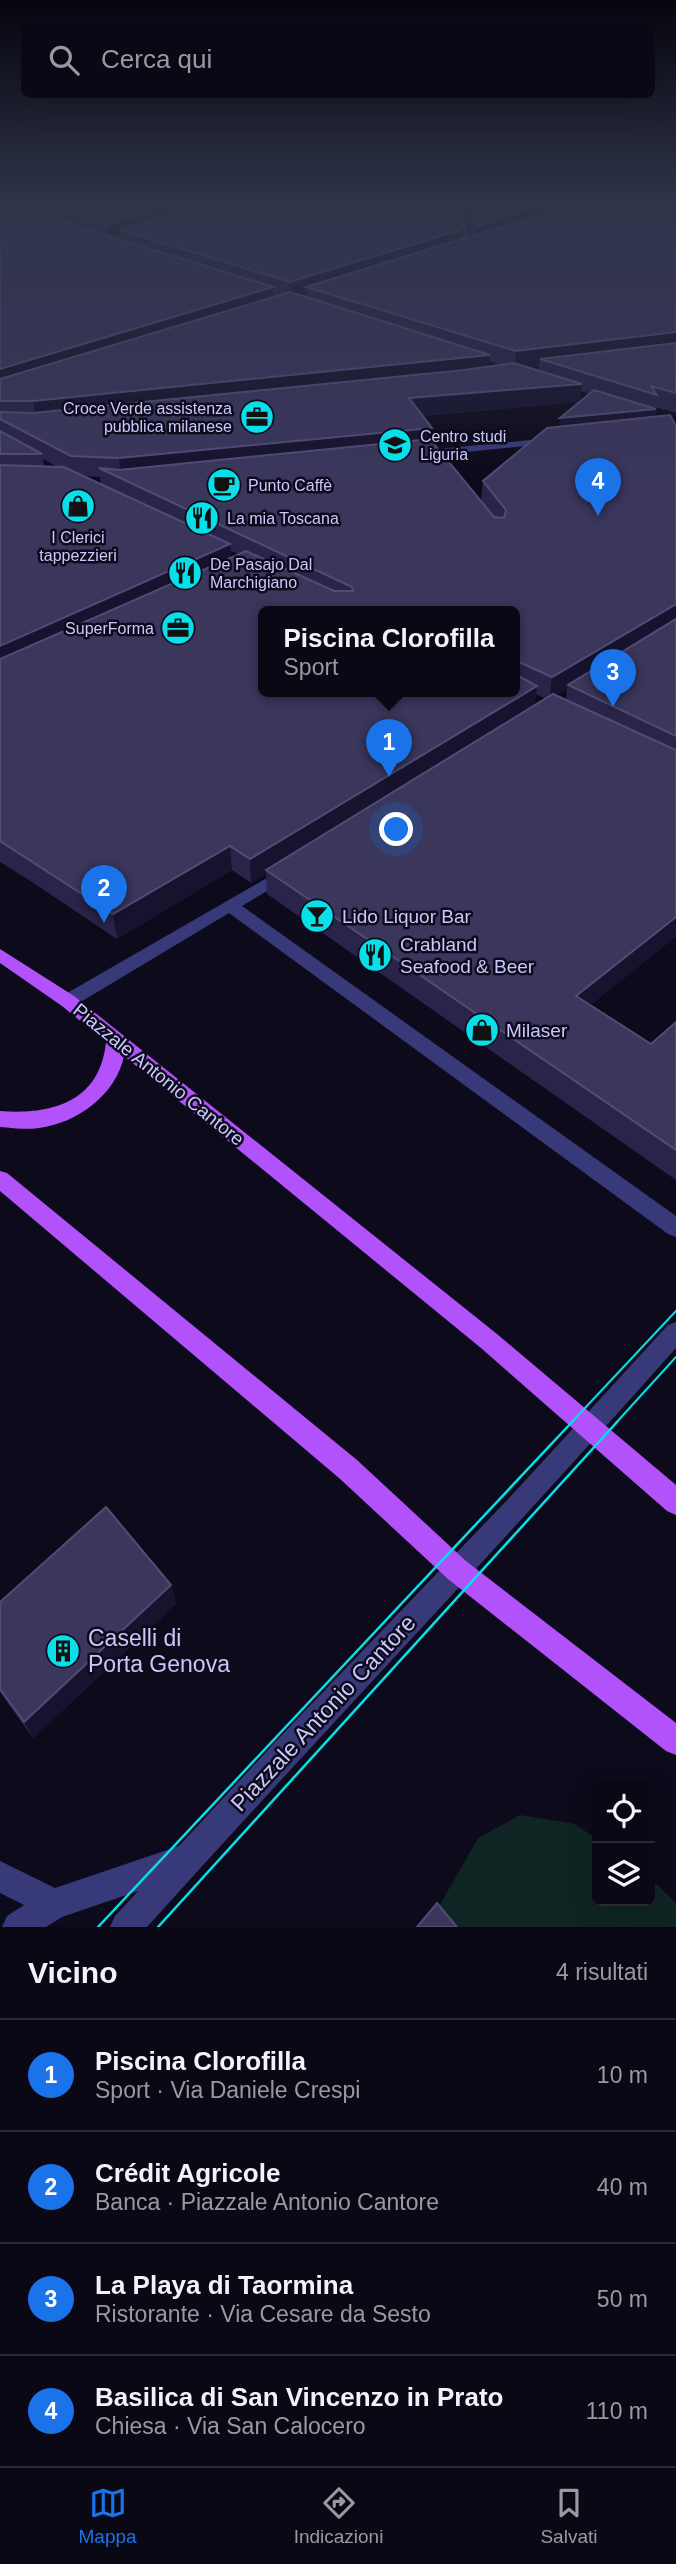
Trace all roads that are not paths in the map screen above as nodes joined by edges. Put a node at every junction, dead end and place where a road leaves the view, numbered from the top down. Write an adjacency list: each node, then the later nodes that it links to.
1 (563, 440): 2 (street)
2 (432, 453): 3 (street); 4 (street)
3 (405, 455)
4 (443, 466)
5 (300, 863): 6 (street, Piazzale Antonio Cantore)
6 (231, 906): 8 (street, Piazzale Antonio Cantore); 12 (street)
7 (0, 955): 8 (main road)
8 (68, 1001): 9 (main road, Piazzale Antonio Cantore)
9 (116, 1040): 10 (main road); 14 (main road, Piazzale Antonio Cantore)
10 (0, 1119)
11 (0, 1179): 16 (main road)
12 (676, 1228)
13 (676, 1332): 14 (street, Piazzale Antonio Cantore)
14 (590, 1428): 15 (main road, Piazzale Antonio Cantore); 16 (street, Piazzale Antonio Cantore)
15 (676, 1502)
16 (457, 1570): 17 (main road); 18 (street, Piazzale Antonio Cantore)
17 (676, 1741)
18 (190, 1857): 20 (street, Piazzale Antonio Cantore); 22 (street, Piazzale Antonio Cantore)
19 (0, 1876): 20 (street)
20 (54, 1903): 21 (street, Piazzale Antonio Cantore)
21 (18, 1927)
22 (126, 1927)

